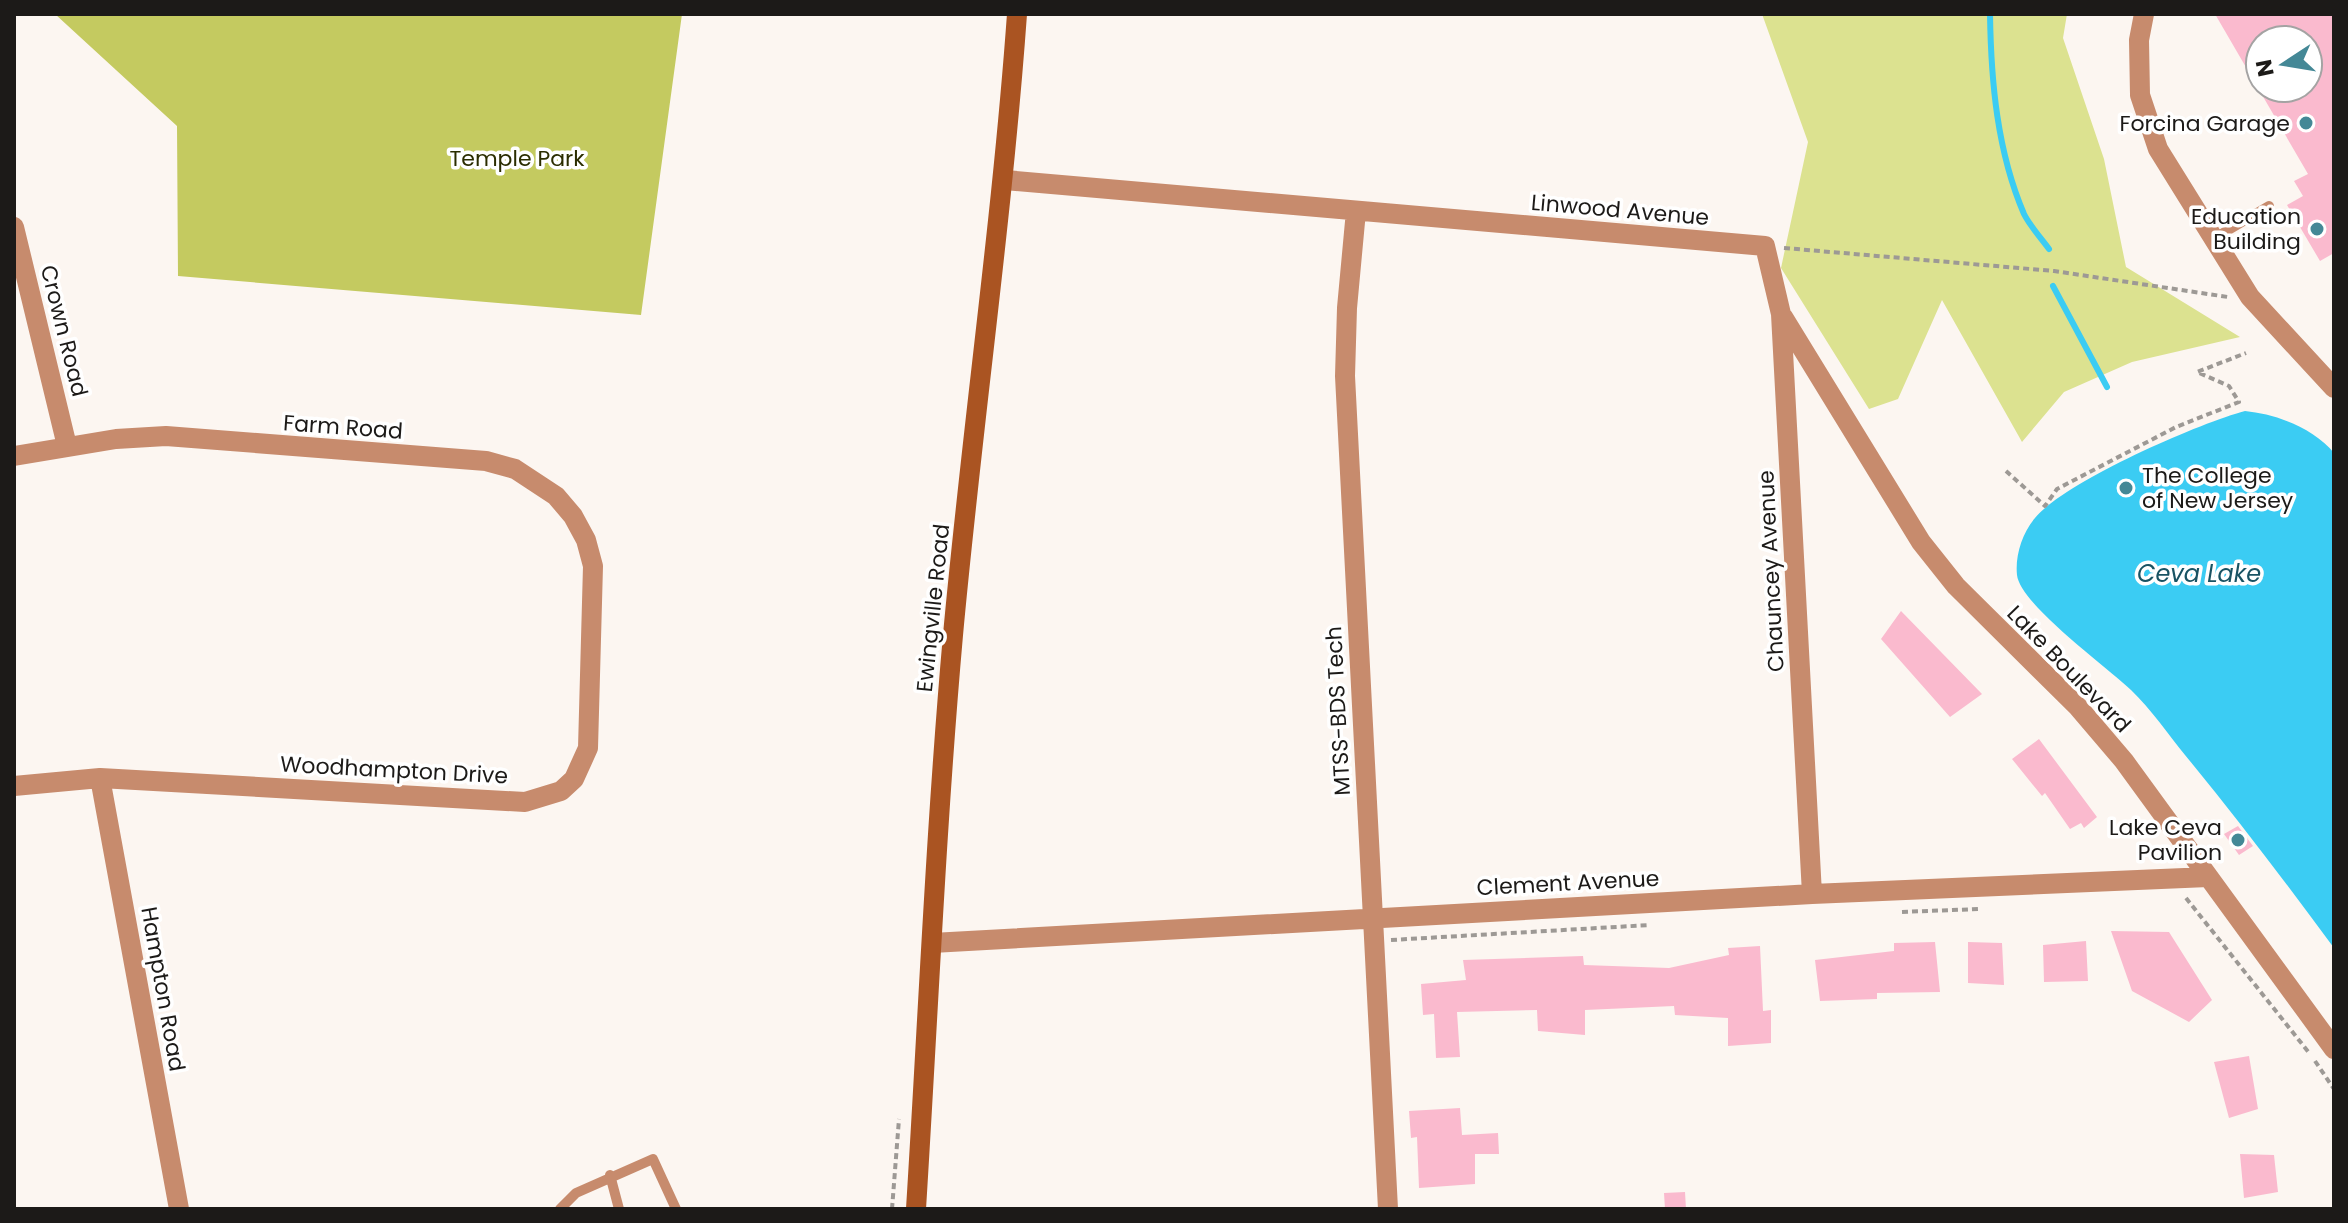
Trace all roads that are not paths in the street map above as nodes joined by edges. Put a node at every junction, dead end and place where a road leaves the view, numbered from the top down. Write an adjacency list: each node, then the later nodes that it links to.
1 (1017, 14): 3 (main road, Ewingville Road)
2 (2144, 14): 7 (street)
3 (1005, 180): 5 (street, Linwood Avenue); 19 (main road, Ewingville Road)
4 (2269, 206): 7 (lane)
5 (1356, 211): 8 (street, Linwood Avenue); 18 (street, MTSS-BDS Tech)
6 (14, 227): 11 (street, Crown Road)
7 (2212, 240): 10 (street)
8 (1765, 246): 9 (street, Chauncey Avenue)
9 (1781, 314): 16 (street, Lake Boulevard); 17 (street, Chauncey Avenue)
10 (2334, 388)
11 (67, 446): 12 (street, Farm Road); 13 (street, Farm Road)
12 (14, 456)
13 (595, 591): 14 (street, Woodhampton Drive)
14 (100, 778): 15 (street, Woodhampton Drive); 23 (street, Hampton Road)
15 (14, 786)
16 (2208, 877): 17 (street, Clement Avenue); 20 (street, Lake Boulevard)
17 (1812, 894): 18 (street, Clement Avenue)
18 (1373, 918): 19 (street, Clement Avenue); 27 (street, MTSS-BDS Tech)
19 (932, 943): 26 (main road, Ewingville Road)
20 (2334, 1049)
21 (610, 1175): 22 (lane); 24 (lane); 25 (lane)
22 (562, 1208)
23 (179, 1209)
24 (619, 1209)
25 (676, 1209)
26 (916, 1209)
27 (1388, 1209)

